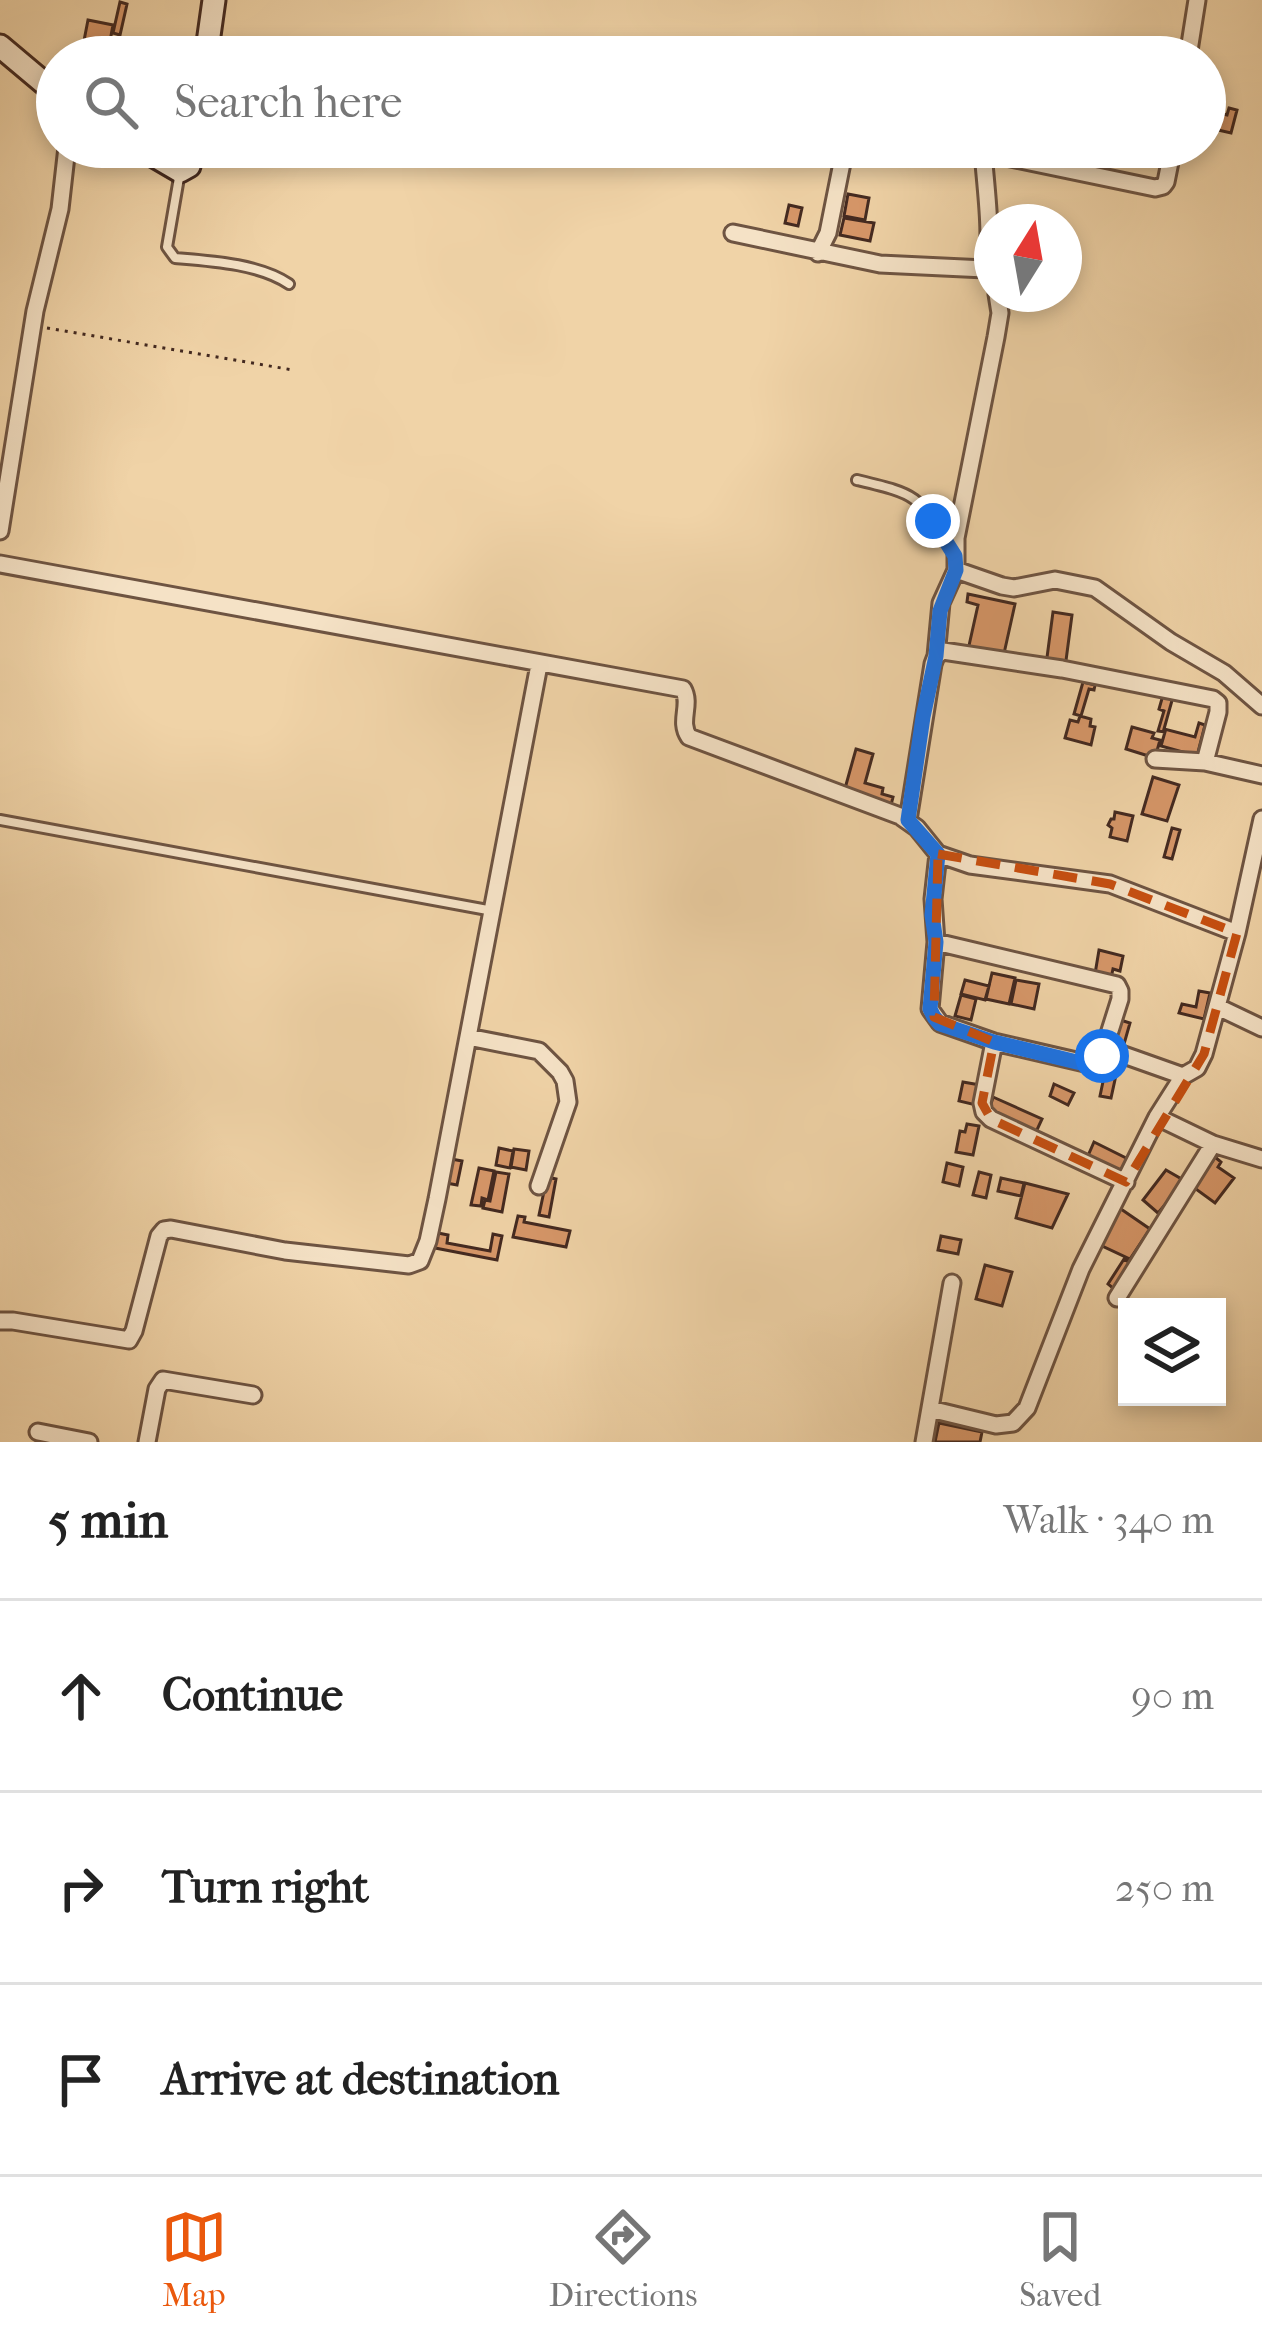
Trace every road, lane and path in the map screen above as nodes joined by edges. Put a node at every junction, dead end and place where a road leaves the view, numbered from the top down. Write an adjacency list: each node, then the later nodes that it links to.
1 (214, 0): 3 (main road)
2 (1197, 0): 4 (street)
3 (209, 36)
4 (1191, 36)
5 (0, 46): 6 (main road)
6 (36, 76)
7 (65, 168): 21 (street)
8 (175, 168): 14 (main road)
9 (185, 168): 14 (main road)
10 (841, 168): 17 (street)
11 (984, 168): 15 (street)
12 (1062, 168): 13 (street)
13 (1169, 168)
14 (180, 171): 19 (lane)
15 (986, 204)
16 (733, 233): 17 (street)
17 (818, 253): 18 (street)
18 (974, 269)
19 (290, 284)
20 (1000, 312): 25 (street)
21 (33, 326): 22 (path); 24 (street)
22 (293, 370)
23 (856, 480): 25 (lane)
24 (0, 531)
25 (956, 563): 27 (street); 29 (street)
26 (0, 564): 28 (street)
27 (936, 656): 31 (street); 35 (street)
28 (539, 665): 35 (street); 38 (street)
29 (1262, 706)
30 (1155, 759): 31 (street)
31 (1204, 762): 32 (street)
32 (1262, 775)
33 (1262, 819): 37 (street)
34 (0, 820): 38 (lane)
35 (908, 820): 36 (street)
36 (938, 854): 39 (street); 40 (street)
37 (1257, 865): 39 (street)
38 (493, 911): 43 (street)
39 (1237, 933): 41 (street)
40 (936, 942): 44 (street); 45 (street)
41 (1218, 1007): 42 (street); 46 (street)
42 (1262, 1028)
43 (468, 1037): 51 (street); 54 (street)
44 (994, 1042): 45 (street); 50 (street)
45 (1104, 1048): 46 (street)
46 (1183, 1076): 47 (street)
47 (1157, 1118): 48 (street); 50 (street)
48 (1213, 1144): 49 (street); 53 (street)
49 (1262, 1159)
50 (1126, 1182): 56 (street)
51 (539, 1186)
52 (952, 1283): 56 (street)
53 (1117, 1298)
54 (0, 1321)
55 (254, 1395): 59 (street)
56 (930, 1409): 60 (street)
57 (38, 1432): 58 (street)
58 (89, 1442)
59 (147, 1442)
60 (924, 1442)

